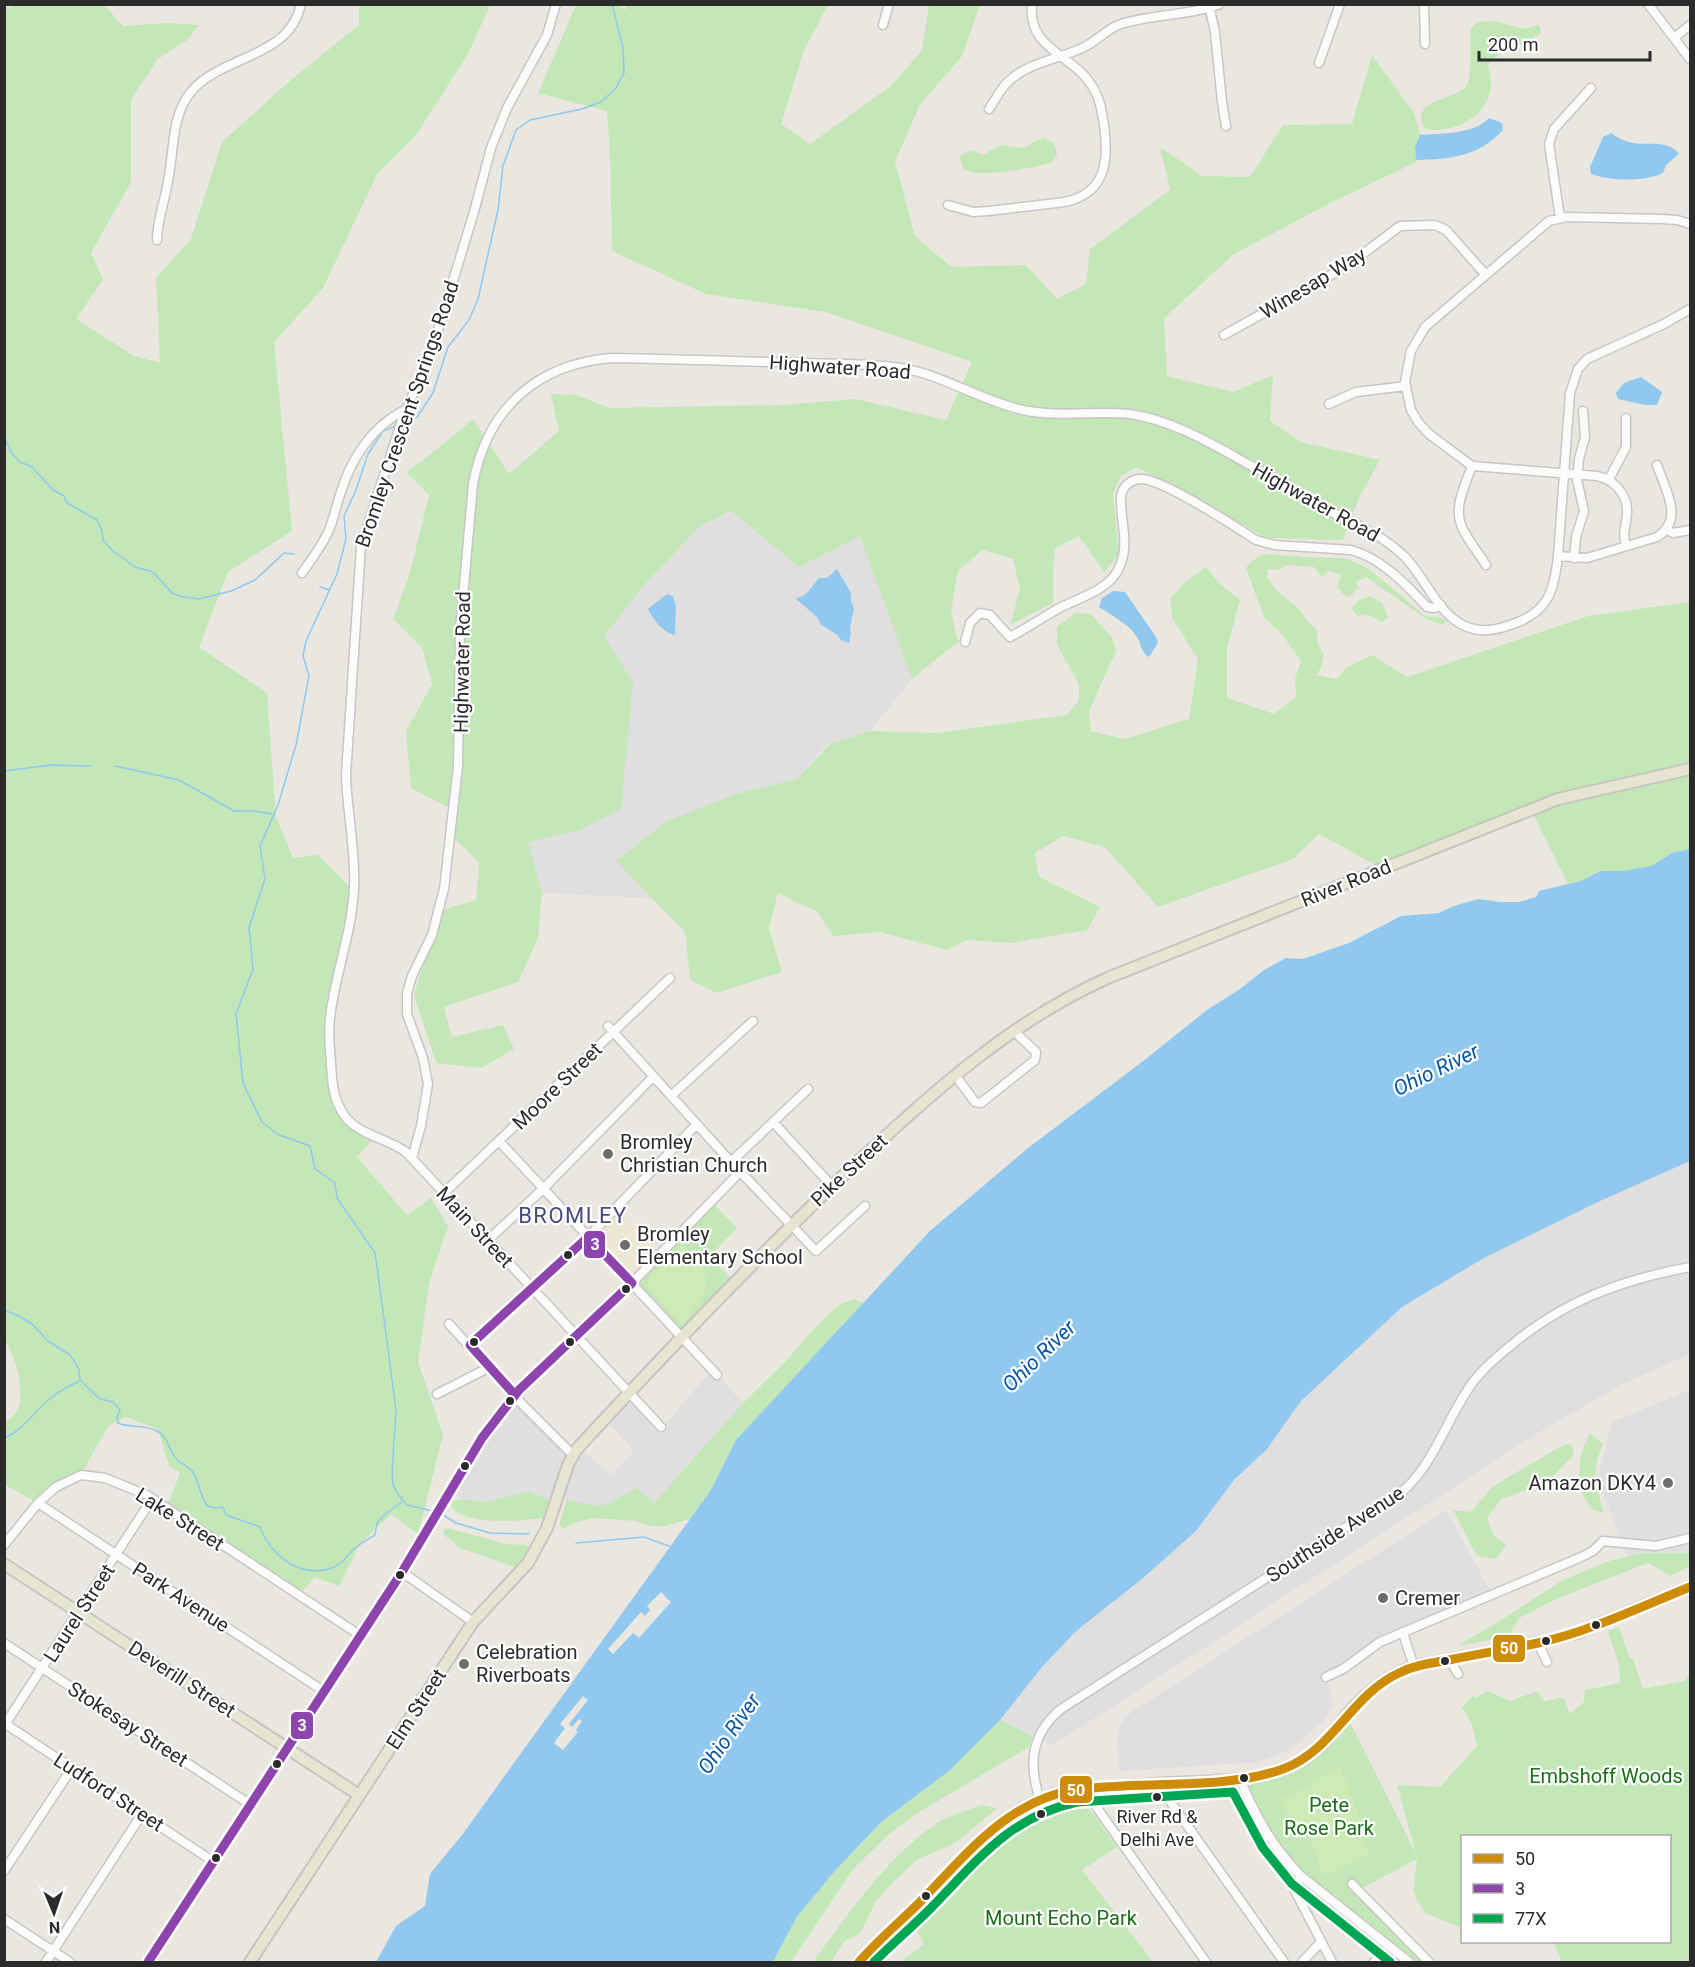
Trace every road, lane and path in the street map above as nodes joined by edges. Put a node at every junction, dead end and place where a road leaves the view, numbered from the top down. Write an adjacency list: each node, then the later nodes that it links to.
1 (301, 4): 23 (street)
2 (556, 4): 30 (street, Bromley Crescent Springs Road)
3 (890, 4): 10 (street)
4 (1032, 4): 14 (street)
5 (1220, 4): 9 (street)
6 (1340, 4): 16 (street)
7 (1424, 4): 13 (street)
8 (1648, 4): 12 (street)
9 (1209, 6): 14 (street); 19 (street)
10 (884, 25)
11 (1690, 25): 12 (street)
12 (1674, 38): 15 (street)
13 (1425, 44)
14 (1063, 57): 18 (street); 20 (street)
15 (1690, 59)
16 (1319, 63)
17 (1592, 88): 21 (street)
18 (989, 110)
19 (1226, 126)
20 (948, 205)
21 (1560, 218): 22 (street); 24 (street)
22 (1690, 224)
23 (157, 240)
24 (1485, 274): 26 (street, Winesap Way); 27 (street)
25 (1690, 309): 34 (street, Highwater Road)
26 (1224, 335)
27 (1406, 386): 28 (street); 33 (street)
28 (1329, 404)
29 (1583, 411): 35 (street)
30 (404, 413): 43 (street); 58 (street, Bromley Crescent Springs Road)
31 (1626, 418): 36 (street)
32 (1657, 465): 37 (street)
33 (1472, 466): 34 (street); 42 (street)
34 (1564, 473): 35 (street); 40 (street, Highwater Road)
35 (1577, 474): 36 (street); 41 (street)
36 (1609, 480): 39 (street)
37 (1667, 530): 38 (street); 39 (street)
38 (1690, 530)
39 (1626, 546): 41 (street)
40 (1558, 556): 41 (street); 44 (street, Highwater Road)
41 (1574, 558)
42 (1486, 565)
43 (302, 573)
44 (1441, 605): 45 (street); 58 (street, Highwater Road)
45 (965, 642)
46 (1690, 769): 50 (main road, River Road)
47 (670, 978): 49 (street, Moore Street)
48 (753, 1021): 54 (street)
49 (610, 1029): 52 (street); 57 (street, Moore Street)
50 (1014, 1031): 51 (main road, Pike Street); 51 (street)
51 (955, 1075): 61 (main road, Pike Street)
52 (653, 1077): 54 (street); 62 (street)
53 (808, 1089): 55 (street)
54 (671, 1096): 56 (street)
55 (773, 1122): 59 (street); 61 (street)
56 (697, 1124): 59 (street); 66 (street)
57 (499, 1141): 62 (street); 63 (street, Moore Street)
58 (412, 1158): 63 (street, Main Street)
59 (731, 1161): 60 (street)
60 (740, 1172): 65 (street); 69 (street)
61 (832, 1186): 65 (main road, Pike Street)
62 (543, 1189): 66 (street); 67 (street)
63 (444, 1193): 67 (street, Main Street)
64 (865, 1206): 65 (street)
65 (791, 1226): 73 (main road, Pike Street)
66 (588, 1237): 69 (street); 70 (street)
67 (488, 1240): 70 (street, Main Street)
68 (1690, 1267): 110 (street, Southside Avenue)
69 (632, 1283): 72 (street); 73 (street)
70 (532, 1288): 72 (street, Main Street); 74 (street)
71 (449, 1324): 74 (street)
72 (576, 1336): 77 (street, Main Street); 79 (street)
73 (682, 1337): 76 (street); 77 (main road, Pike Street)
74 (470, 1346): 75 (street)
75 (490, 1367): 78 (street); 79 (street)
76 (717, 1375)
77 (628, 1393): 80 (street, Main Street); 81 (main road, Pike Street)
78 (437, 1394)
79 (515, 1395): 81 (street); 88 (street)
80 (661, 1427)
81 (573, 1455): 91 (main road, Elm Street)
82 (152, 1499): 83 (street, Lake Street); 86 (street, Laurel Street); 93 (street, Lake Street)
83 (38, 1503): 85 (street, Lake Street); 86 (street, Park Avenue)
84 (1690, 1538): 92 (street)
85 (4, 1545)
86 (116, 1554): 90 (street, Laurel Street); 102 (street, Park Avenue)
87 (4, 1564): 90 (main road, Deverill Street)
88 (402, 1572): 91 (street); 93 (street)
89 (1690, 1587): 95 (main road)
90 (79, 1612): 99 (street, Laurel Street); 104 (main road, Deverill Street)
91 (473, 1622): 109 (main road, Elm Street)
92 (1403, 1633): 98 (street); 101 (street)
93 (361, 1636): 102 (street)
94 (4, 1643): 99 (street, Stokesay Street)
95 (1538, 1643): 96 (main road); 97 (street)
96 (1450, 1660): 98 (main road); 100 (street)
97 (1547, 1662)
98 (1414, 1667): 106 (main road)
99 (43, 1668): 103 (street, Laurel Street); 111 (street, Stokesay Street)
100 (1458, 1674)
101 (1326, 1677)
102 (325, 1692): 104 (street)
103 (5, 1725): 105 (street, Ludford Street)
104 (287, 1749): 109 (main road, Deverill Street); 111 (street)
105 (72, 1768): 112 (street, Ludford Street); 114 (street)
106 (1240, 1780): 107 (main road); 115 (street)
107 (1160, 1784): 108 (main road); 127 (street)
108 (1088, 1789): 110 (main road); 126 (street)
109 (359, 1795): 124 (main road, Elm Street)
110 (1040, 1800): 125 (main road)
111 (251, 1805): 113 (street)
112 (142, 1814): 113 (street, Ludford Street); 119 (street)
113 (214, 1862): 123 (street)
114 (4, 1871)
115 (1301, 1876): 118 (street); 130 (street)
116 (1352, 1884): 120 (street)
117 (4, 1919): 119 (street)
118 (1321, 1942): 128 (street); 129 (street)
119 (53, 1951): 121 (street); 122 (street)
120 (1424, 1961)
121 (46, 1962)
122 (70, 1962)
123 (148, 1962)
124 (250, 1962)
125 (859, 1962)
126 (1206, 1962)
127 (1284, 1962)
128 (1302, 1962)
129 (1332, 1962)
130 (1409, 1962)

